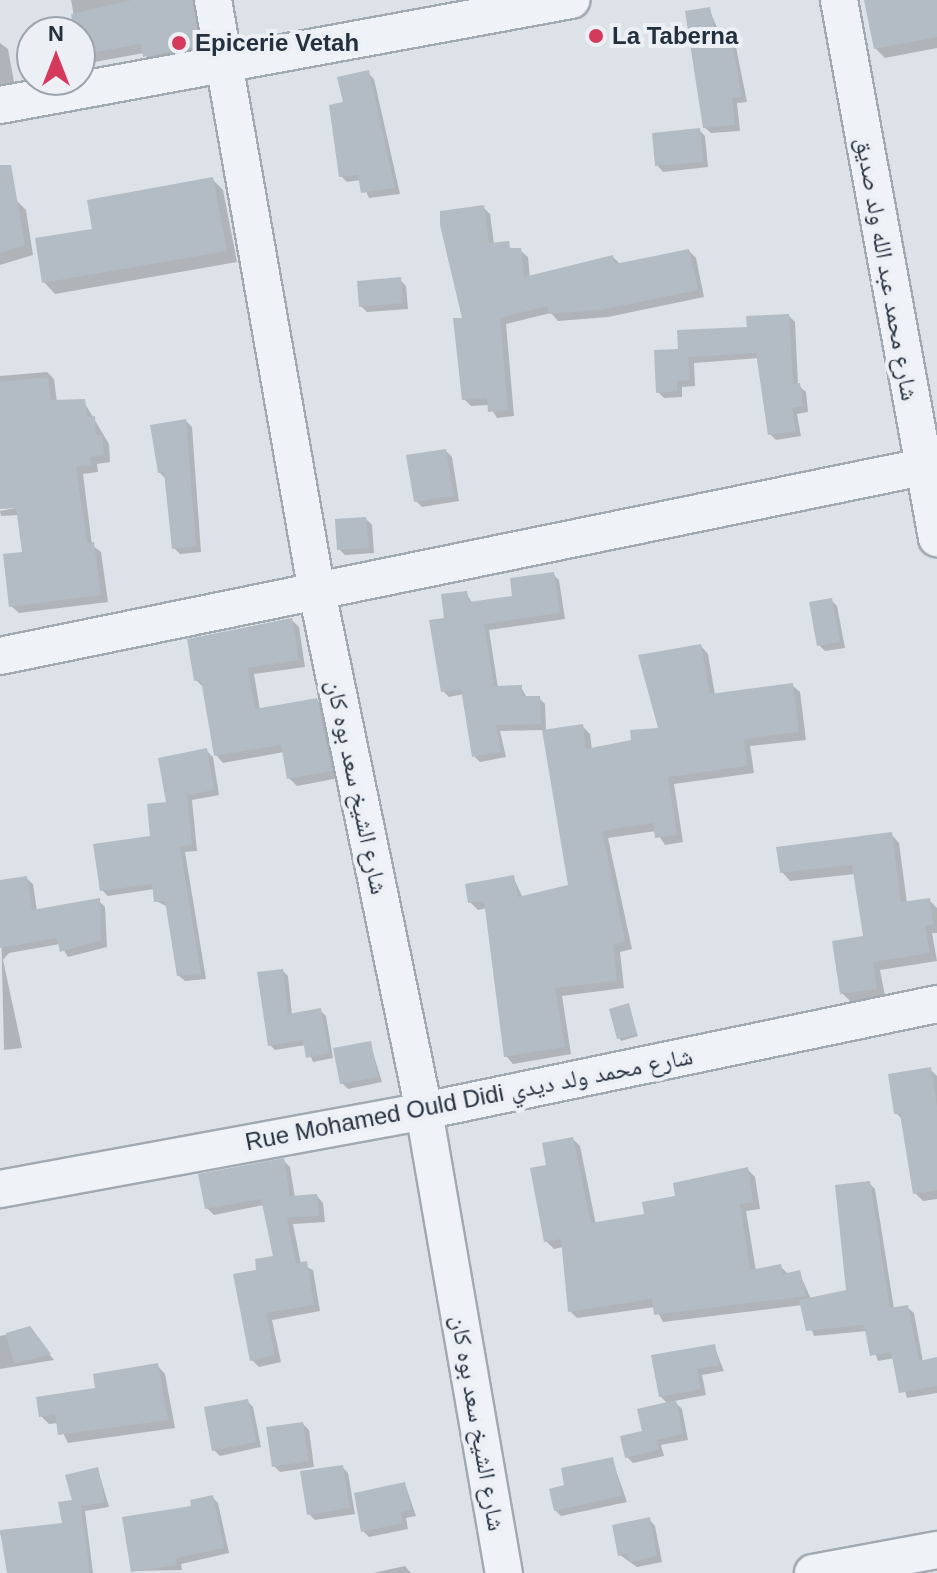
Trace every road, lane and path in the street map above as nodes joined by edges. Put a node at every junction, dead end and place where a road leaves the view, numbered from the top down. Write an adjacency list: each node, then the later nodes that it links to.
1 (213, 0): 4 (street, شارع الشيخ سعد بوه كان)
2 (571, 0): 4 (street)
3 (839, 0): 6 (street, شارع محمد عبد الله ولد صديق)
4 (224, 65): 5 (street); 8 (street, شارع الشيخ سعد بوه كان)
5 (0, 105)
6 (930, 465): 7 (street, شارع محمد عبد الله ولد صديق); 8 (street)
7 (937, 538)
8 (316, 587): 9 (street); 11 (street, شارع الشيخ سعد بوه كان)
9 (0, 656)
10 (937, 1004): 11 (street, Rue Mohamed Ould Didi شارع محمد ولد ديدي)
11 (424, 1111): 12 (street, Rue Mohamed Ould Didi شارع محمد ولد ديدي); 14 (street, شارع الشيخ سعد بوه كان)
12 (0, 1189)
13 (937, 1550): 15 (street)
14 (504, 1573)
15 (813, 1573)

